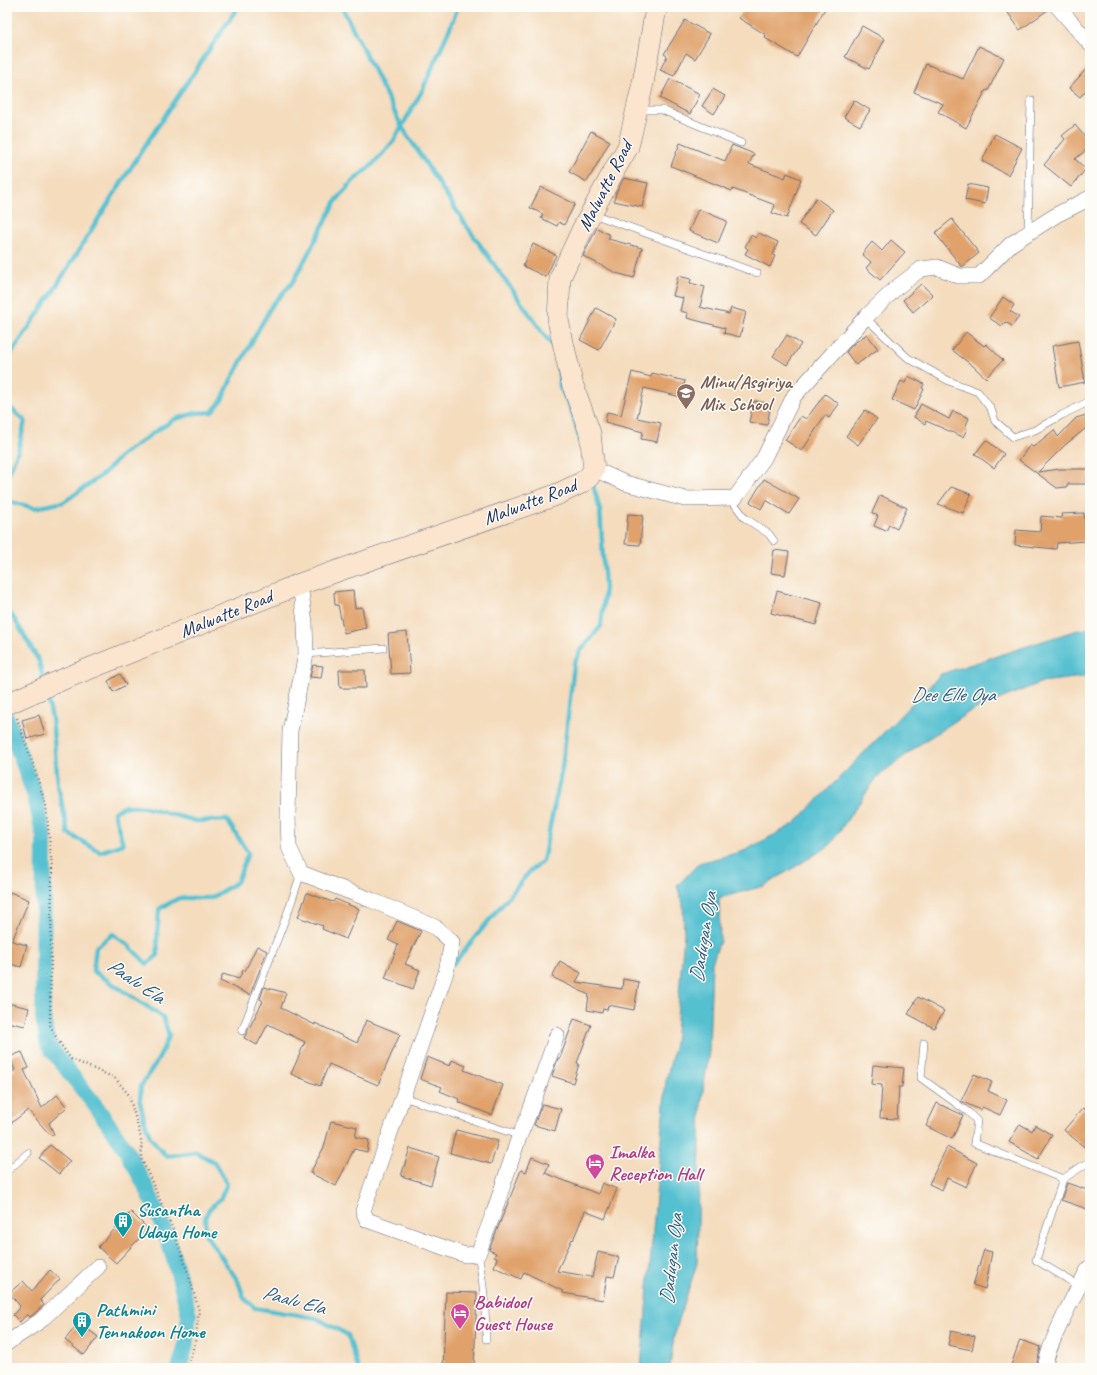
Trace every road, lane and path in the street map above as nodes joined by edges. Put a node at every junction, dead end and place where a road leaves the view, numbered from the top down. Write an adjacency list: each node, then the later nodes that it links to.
1 (657, 7): 5 (street, Malwatte Road)
2 (1058, 7): 3 (street)
3 (1090, 44)
4 (1031, 100): 9 (lane)
5 (637, 110): 6 (lane); 8 (street, Malwatte Road)
6 (741, 144)
7 (1090, 198): 9 (street)
8 (591, 213): 10 (lane); 13 (street, Malwatte Road)
9 (1028, 234): 11 (street)
10 (757, 274)
11 (864, 319): 12 (lane); 14 (street)
12 (1090, 401)
13 (594, 469): 14 (street); 16 (street, Malwatte Road)
14 (730, 498): 15 (lane)
15 (774, 541)
16 (300, 584): 18 (street); 19 (street, Malwatte Road)
17 (383, 648): 18 (lane)
18 (306, 654): 20 (street)
19 (9, 702): 36 (path)
20 (301, 873): 21 (lane); 24 (street)
21 (242, 1031)
22 (556, 1035): 25 (street)
23 (924, 1043): 29 (lane)
24 (403, 1097): 25 (lane); 30 (street)
25 (519, 1137): 30 (street)
26 (28, 1153): 28 (lane)
27 (1090, 1161): 29 (lane)
28 (7, 1171)
29 (1063, 1179): 33 (lane)
30 (478, 1254): 34 (lane)
31 (98, 1267): 35 (street)
32 (1090, 1268): 33 (street)
33 (1079, 1286): 37 (street)
34 (486, 1339)
35 (7, 1342)
36 (187, 1368)
37 (1046, 1368)

